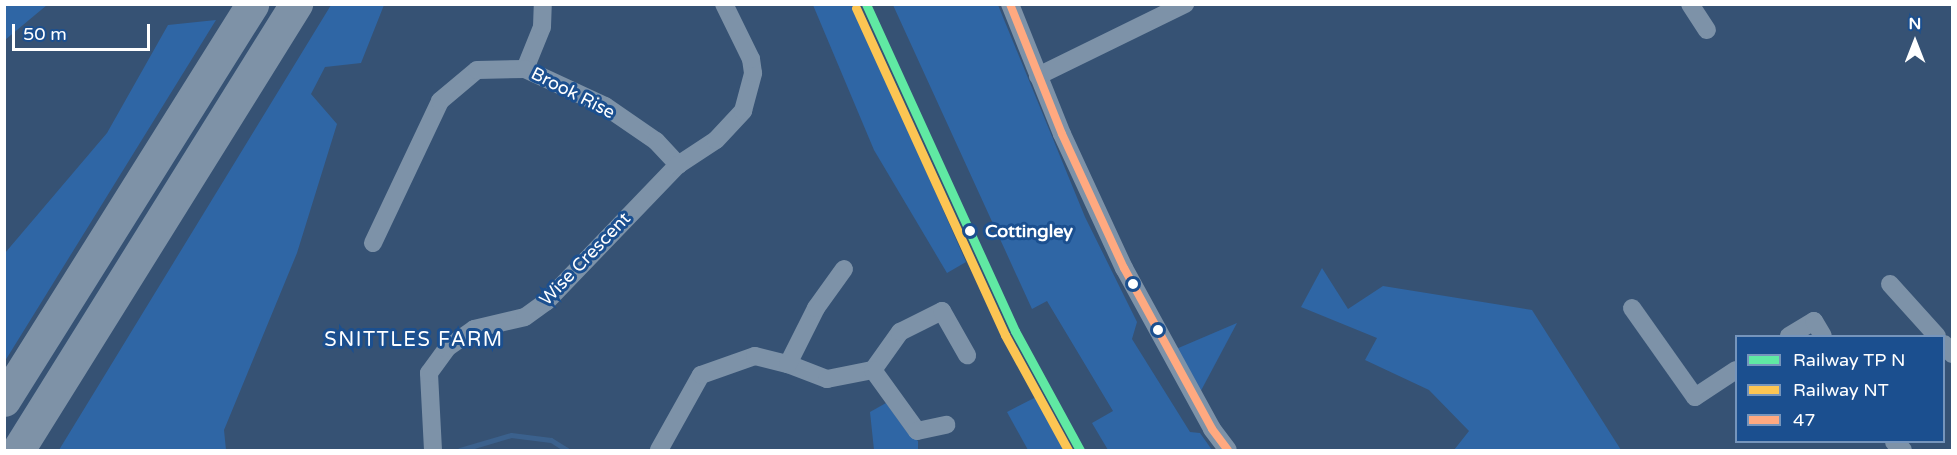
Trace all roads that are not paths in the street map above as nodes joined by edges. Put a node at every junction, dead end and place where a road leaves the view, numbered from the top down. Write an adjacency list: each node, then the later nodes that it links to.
1 (252, 4): 23 (highway)
2 (543, 4): 9 (street)
3 (724, 4): 11 (street, Wise Crescent)
4 (1010, 4): 10 (street)
5 (1185, 4): 10 (street)
6 (1690, 4): 8 (street)
7 (291, 13): 25 (highway)
8 (1707, 30)
9 (525, 69): 11 (street, Brook Rise); 12 (street, Brook Rise)
10 (1038, 76): 28 (street)
11 (678, 165): 26 (street, Wise Crescent)
12 (373, 243)
13 (844, 270): 20 (street)
14 (1890, 284): 18 (street)
15 (1632, 308): 22 (street)
16 (1791, 335): 17 (street)
17 (1822, 335)
18 (1936, 335)
19 (966, 355): 21 (street)
20 (788, 364): 21 (street); 27 (street)
21 (873, 370): 24 (street)
22 (1735, 371)
23 (4, 400)
24 (946, 425)
25 (18, 450)
26 (433, 450)
27 (659, 450)
28 (1228, 450)

